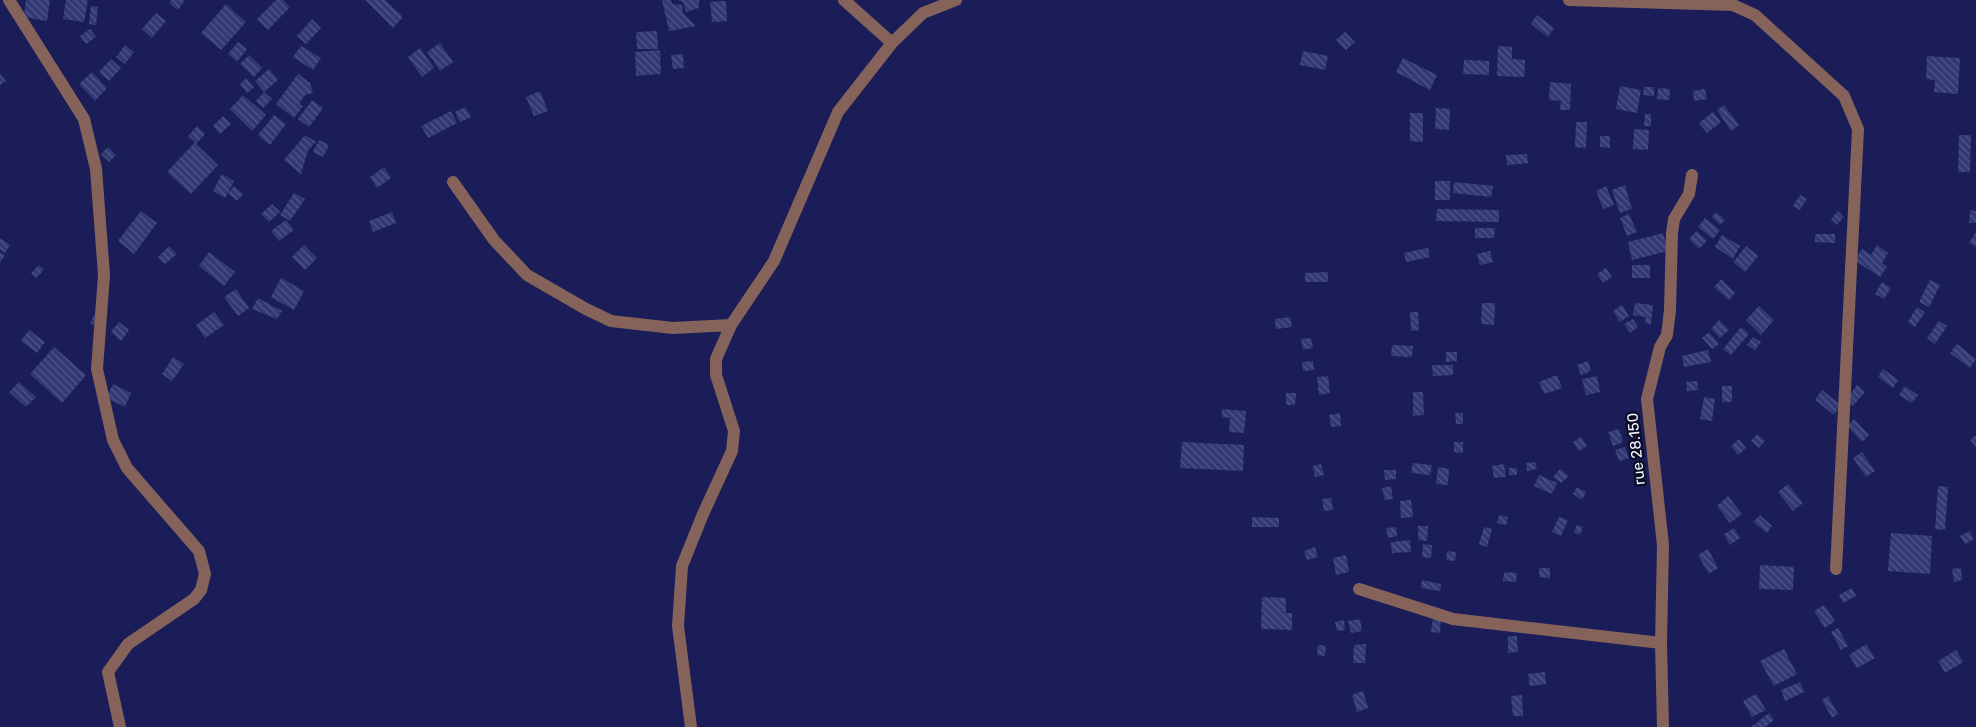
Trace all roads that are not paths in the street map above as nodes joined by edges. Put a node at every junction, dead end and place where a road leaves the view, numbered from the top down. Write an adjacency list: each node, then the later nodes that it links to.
1 (9, 0): 12 (street)
2 (844, 0): 5 (street)
3 (956, 0): 5 (street)
4 (1568, 0): 9 (street)
5 (892, 43): 8 (street)
6 (1692, 175): 11 (street, rue 28.150)
7 (452, 182): 8 (street)
8 (732, 325): 13 (street)
9 (1836, 569)
10 (1359, 589): 11 (street)
11 (1661, 643): 14 (street, rue 28.150)
12 (120, 727)
13 (691, 727)
14 (1663, 727)

